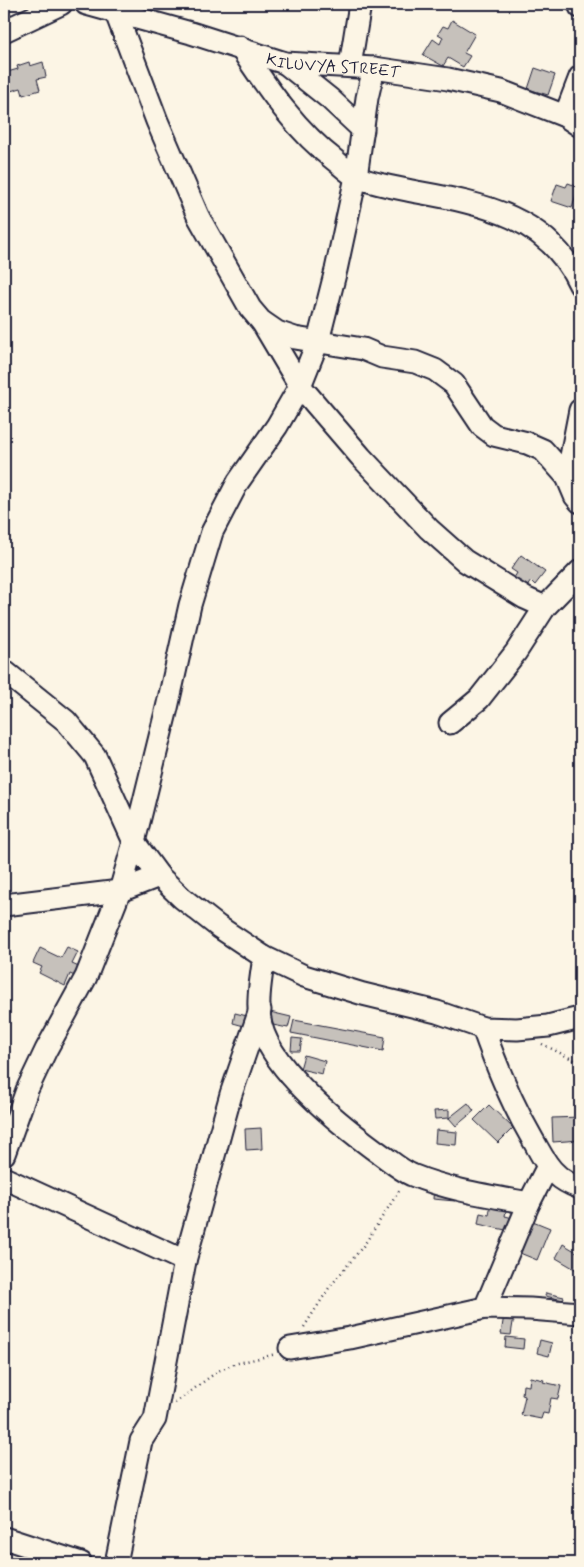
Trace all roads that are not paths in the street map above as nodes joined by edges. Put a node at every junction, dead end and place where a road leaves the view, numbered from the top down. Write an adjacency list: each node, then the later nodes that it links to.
1 (61, 4): 4 (street)
2 (86, 4): 5 (street, KILUVYA STREET)
3 (360, 4): 9 (street)
4 (25, 11): 6 (street)
5 (116, 13): 7 (street, KILUVYA STREET); 16 (street)
6 (4, 32)
7 (240, 47): 8 (street, KILUVYA STREET); 14 (street)
8 (285, 63): 9 (street, KILUVYA STREET); 13 (street)
9 (350, 66): 10 (street, KILUVYA STREET)
10 (374, 68): 12 (street, KILUVYA STREET); 13 (street)
11 (580, 77): 12 (street)
12 (573, 121)
13 (363, 130): 14 (street)
14 (356, 177): 15 (street); 17 (street)
15 (580, 286)
16 (261, 321): 17 (street); 18 (street)
17 (318, 341): 18 (street); 20 (street)
18 (300, 386): 23 (street); 26 (street)
19 (580, 410): 20 (street)
20 (567, 476): 21 (street)
21 (580, 502)
22 (580, 571): 23 (street)
23 (545, 607): 25 (street)
24 (4, 671): 26 (street)
25 (450, 723)
26 (134, 842): 27 (street); 28 (street)
27 (159, 876): 28 (street); 30 (street)
28 (120, 891): 29 (street); 34 (street)
29 (4, 905)
30 (264, 957): 31 (street); 33 (street)
31 (260, 1010): 38 (street); 39 (street)
32 (580, 1018): 33 (street)
33 (483, 1028): 35 (street)
34 (4, 1154)
35 (548, 1166): 37 (street); 38 (street)
36 (4, 1178): 39 (street)
37 (580, 1188)
38 (529, 1203): 40 (street)
39 (185, 1262): 45 (street)
40 (485, 1308): 41 (street); 42 (street)
41 (580, 1313)
42 (290, 1348)
43 (4, 1538): 44 (street)
44 (81, 1563)
45 (116, 1563)

